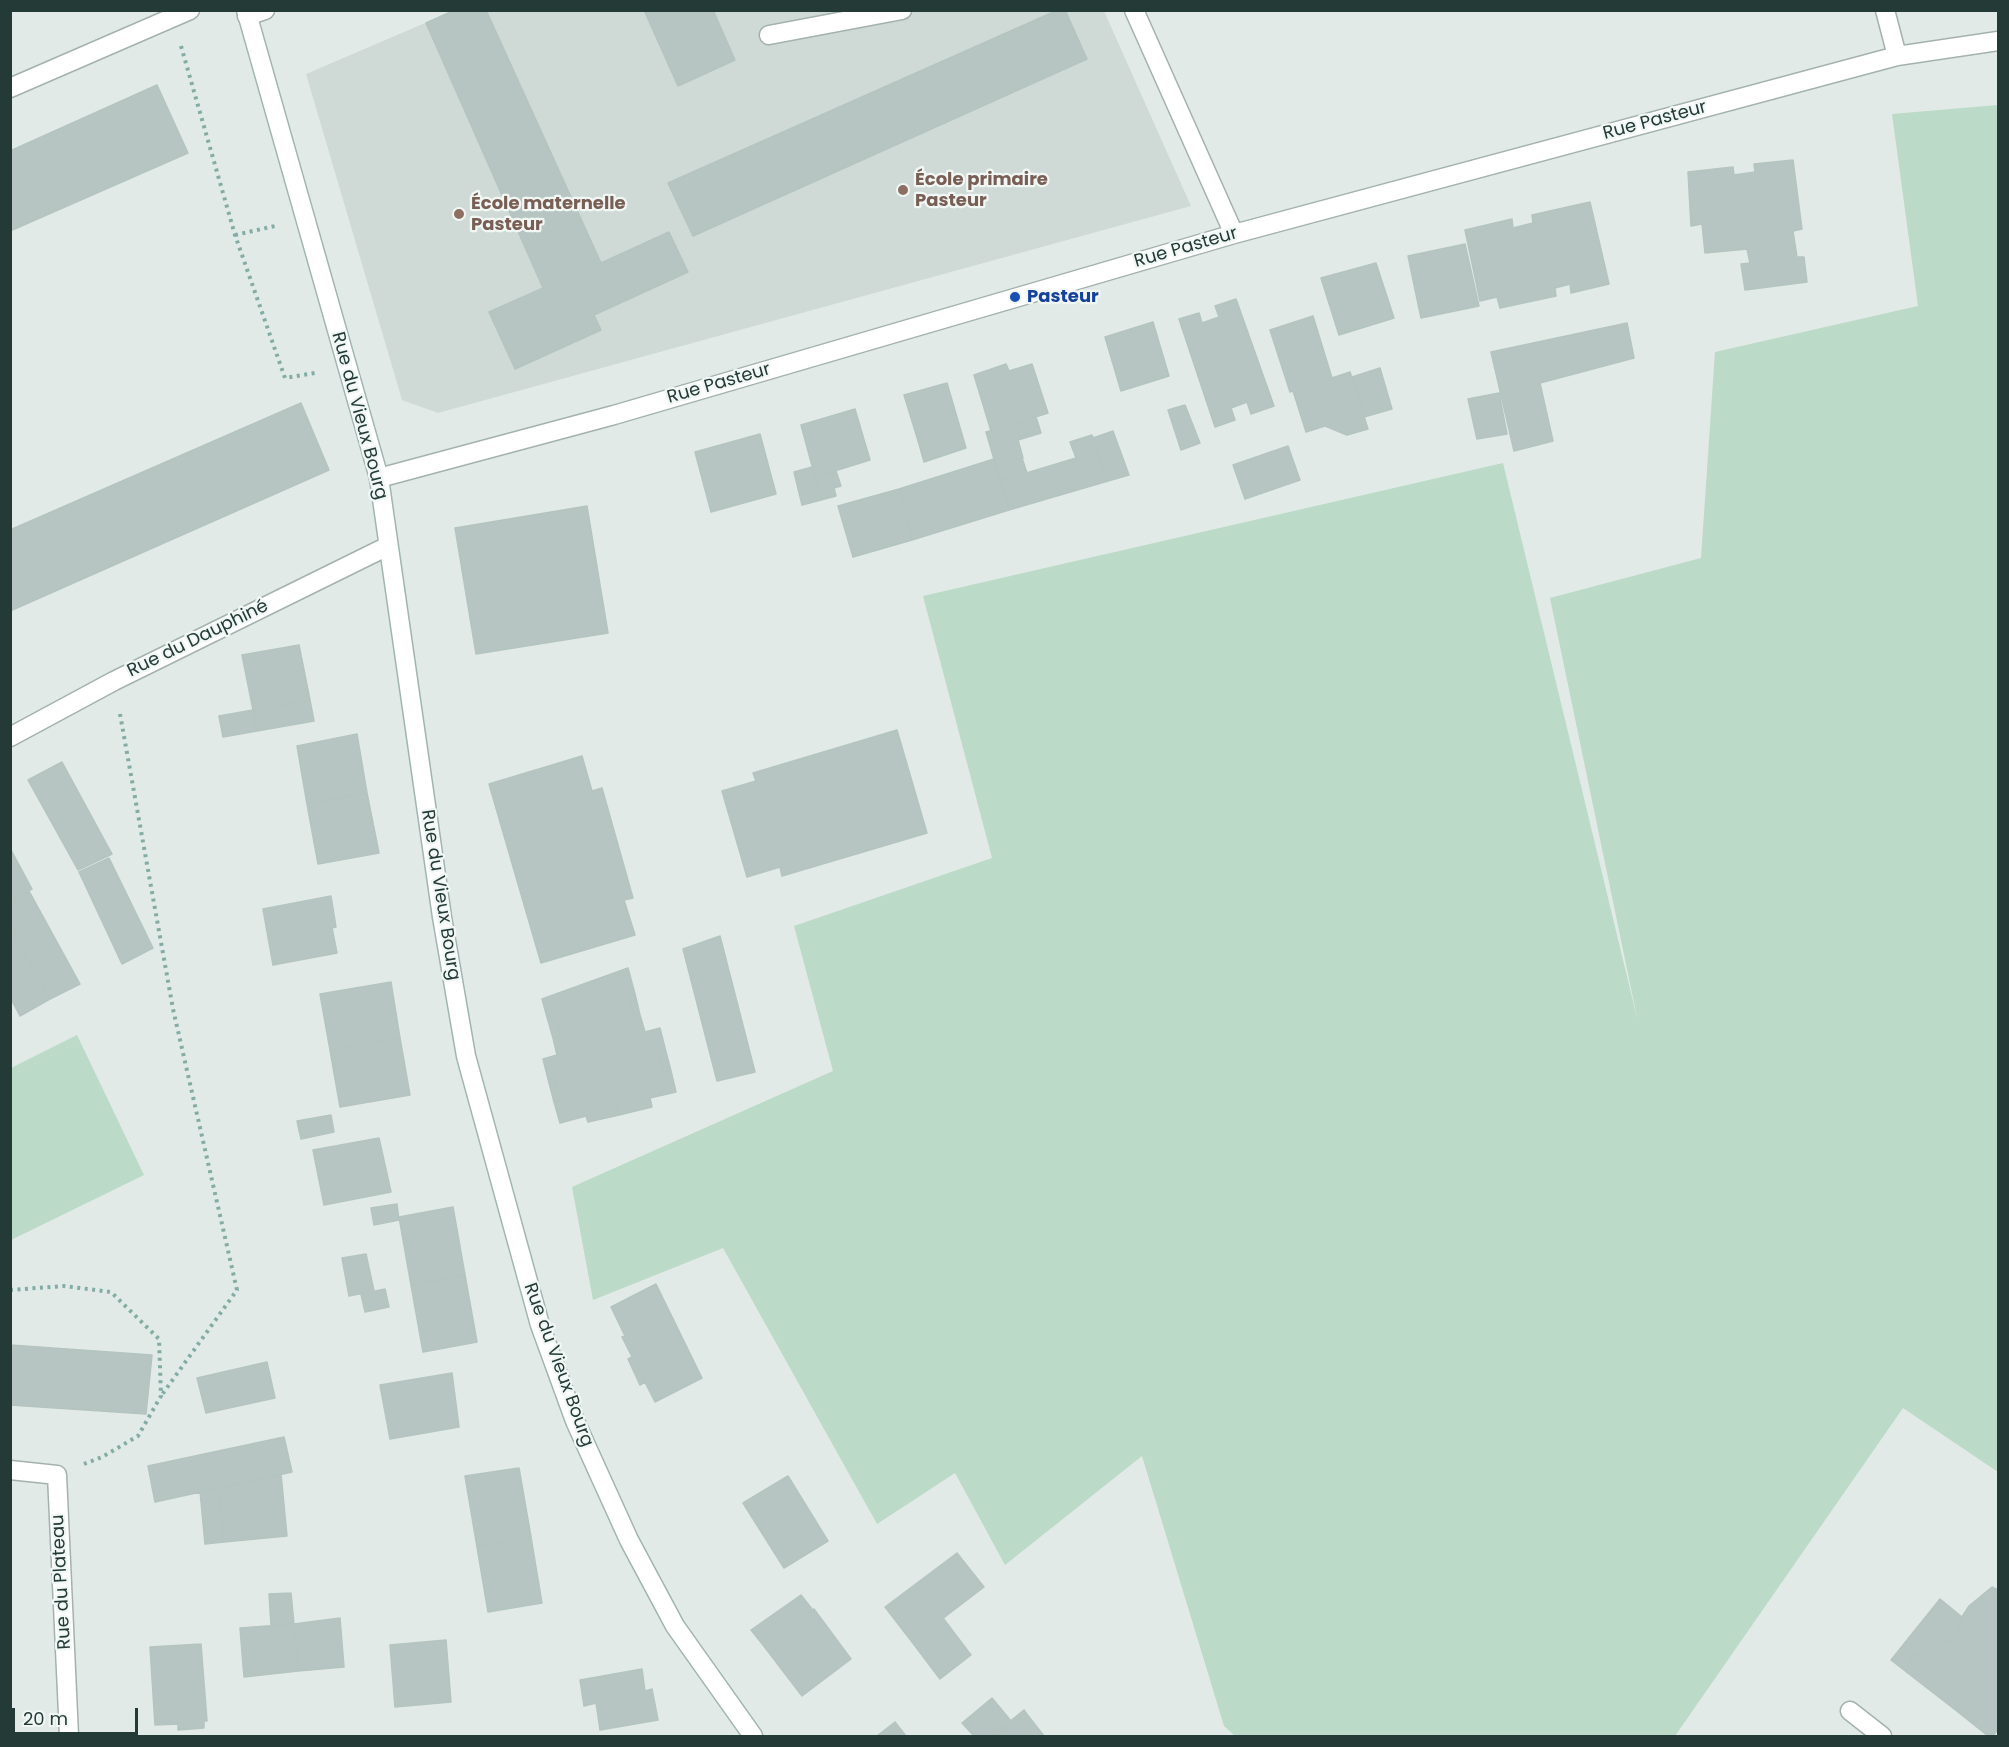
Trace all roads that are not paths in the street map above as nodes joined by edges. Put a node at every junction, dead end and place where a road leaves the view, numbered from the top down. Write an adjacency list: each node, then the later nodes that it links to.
1 (902, 10): 6 (street)
2 (1134, 10): 10 (street)
3 (1885, 10): 8 (street)
4 (253, 12): 11 (street, Rue du Vieux Bourg)
5 (181, 14): 9 (street)
6 (769, 35)
7 (1998, 41): 8 (street, Rue Pasteur)
8 (1897, 56): 10 (street, Rue Pasteur)
9 (10, 88)
10 (1234, 234): 11 (street, Rue Pasteur)
11 (378, 478): 12 (street, Rue du Vieux Bourg)
12 (388, 546): 13 (street, Rue du Dauphiné); 17 (street, Rue du Vieux Bourg)
13 (10, 737)
14 (10, 1470): 16 (street, Rue du Plateau)
15 (1850, 1711): 18 (street)
16 (69, 1737)
17 (753, 1737)
18 (1882, 1737)

